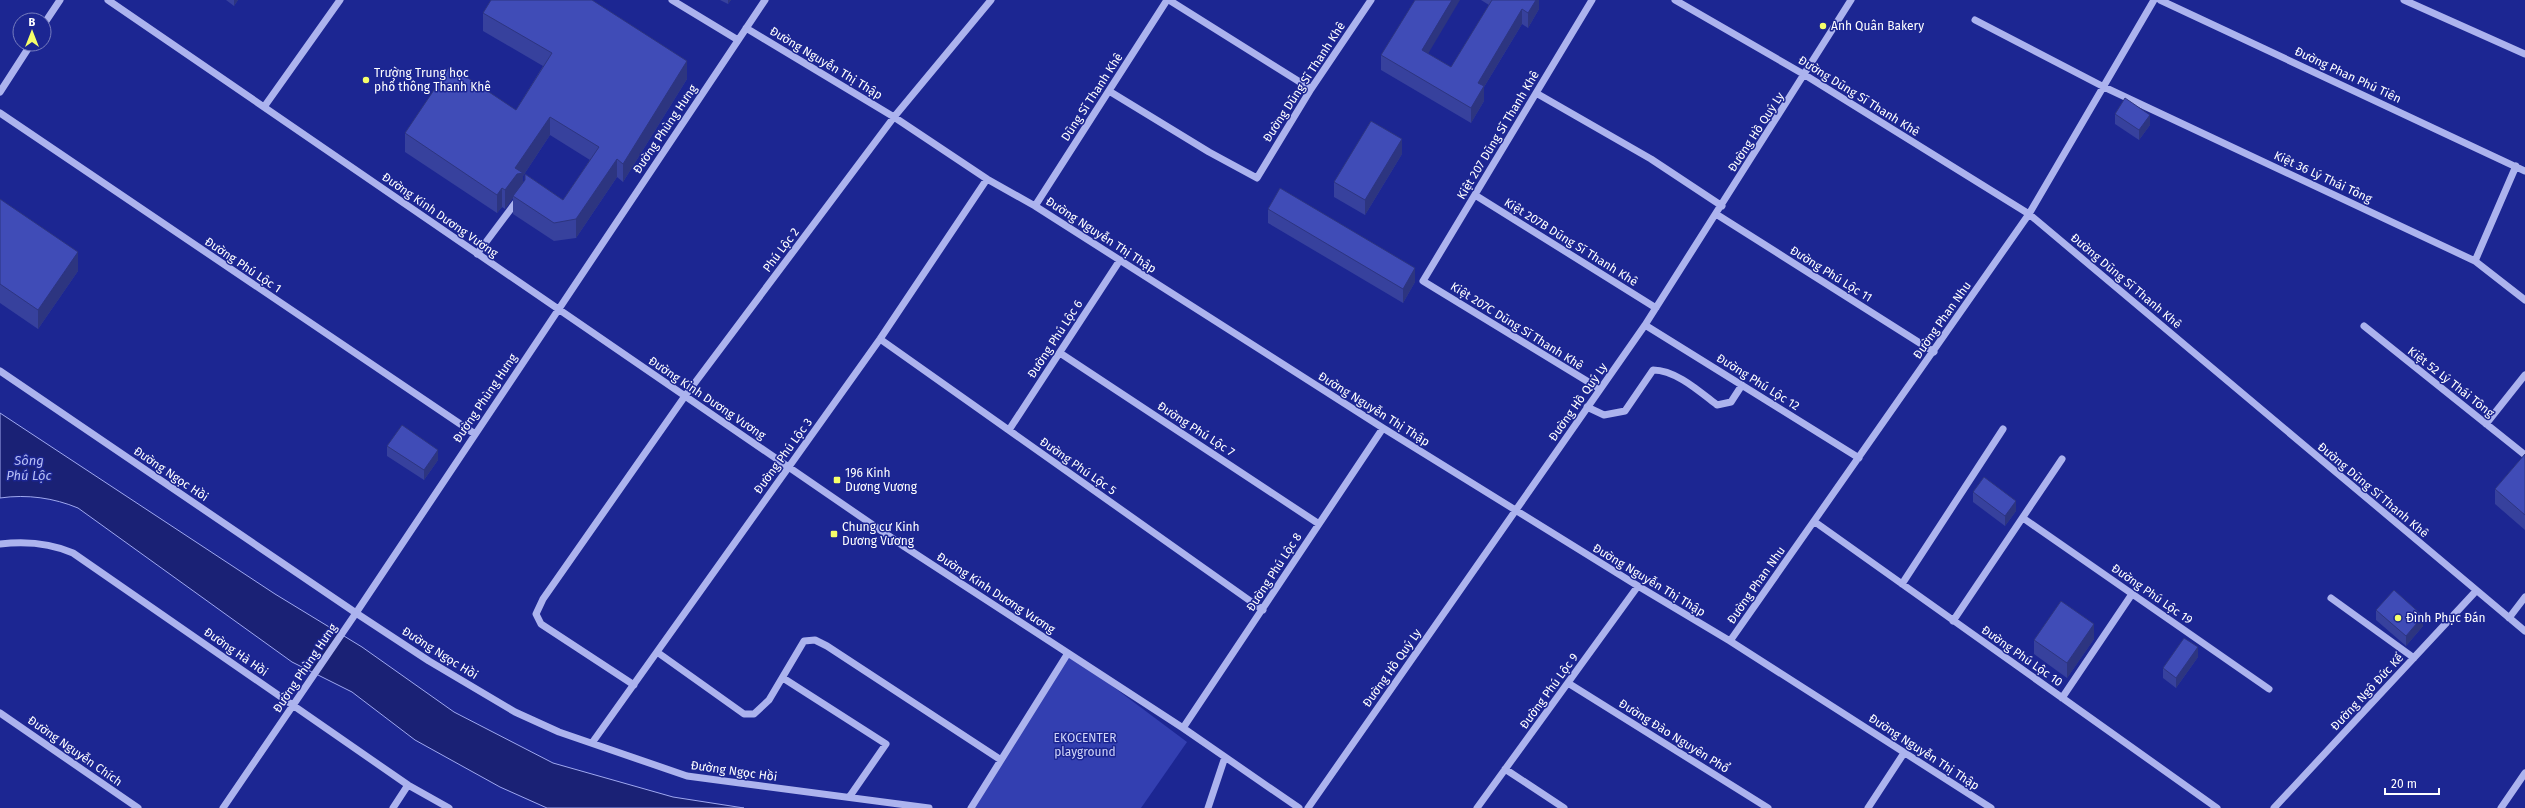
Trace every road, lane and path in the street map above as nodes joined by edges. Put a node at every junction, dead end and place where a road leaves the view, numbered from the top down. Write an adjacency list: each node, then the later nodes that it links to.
1 (60, 0): 15 (street)
2 (108, 0): 27 (street, Đường Kinh Dương Vương)
3 (340, 0): 27 (street)
4 (672, 0): 18 (street)
5 (765, 0): 17 (street, Đường Phùng Hưng)
6 (991, 0): 29 (street)
7 (1168, 0): 23 (street); 24 (street, Dũng Sĩ Thanh Khê)
8 (1371, 0): 23 (street, Đường Dũng Sĩ Thanh Khê)
9 (1592, 0): 26 (street, Kiệt 207 Dũng Sĩ Thanh Khê)
10 (1675, 0): 21 (street, Đường Dũng Sĩ Thanh Khê)
11 (1852, 0): 21 (street, Đường Hồ Quý Ly)
12 (2154, 0): 22 (street, Đường Phan Nhu)
13 (2160, 0): 30 (street, Đường Phan Phú Tiên)
14 (2404, 0): 20 (street)
15 (52, 12)
16 (1975, 20): 22 (street, Kiệt 36 Lý Thái Tông)
17 (746, 28): 18 (street, Đường Phùng Hưng); 29 (street, Đường Nguyễn Thị Thập)
18 (738, 40): 45 (street, Đường Phùng Hưng)
19 (26, 52): 25 (street)
20 (2525, 54)
21 (1805, 75): 36 (street, Đường Hồ Quý Ly); 38 (street, Đường Dũng Sĩ Thanh Khê)
22 (2104, 87): 38 (street, Đường Phan Nhu); 41 (street, Kiệt 36 Lý Thái Tông)
23 (1311, 89): 24 (street, Đường Dũng Sĩ Thanh Khê)
24 (1109, 91): 35 (street, Dũng Sĩ Thanh Khê)
25 (0, 92)
26 (1536, 93): 33 (street, Kiệt 207 Dũng Sĩ Thanh Khê); 36 (street)
27 (264, 107): 39 (street, Đường Kinh Dương Vương)
28 (0, 113): 61 (street, Đường Phú Lộc 1)
29 (894, 117): 32 (street, Đường Nguyễn Thị Thập); 55 (street, Phú Lộc 2)
30 (2516, 166): 31 (street, Đường Phan Phú Tiên); 41 (street)
31 (2525, 171)
32 (987, 179): 35 (street, Đường Nguyễn Thị Thập); 48 (street, Đường Phú Lộc 3)
33 (1475, 195): 42 (street, Kiệt 207 Dũng Sĩ Thanh Khê); 44 (street, Kiệt 207B Dũng Sĩ Thanh Khê)
34 (521, 196): 39 (street)
35 (1036, 206): 40 (street, Đường Nguyễn Thị Thập)
36 (1722, 206): 37 (street, Đường Hồ Quý Ly)
37 (1716, 214): 44 (street, Đường Hồ Quý Ly); 50 (street, Đường Phú Lộc 11)
38 (2029, 214): 50 (street, Đường Phan Nhu); 73 (street, Đường Dũng Sĩ Thanh Khê)
39 (478, 254): 45 (street, Đường Kinh Dương Vương)
40 (1120, 260): 49 (street, Đường Phú Lộc 6); 58 (street, Đường Nguyễn Thị Thập)
41 (2475, 261): 43 (street, Kiệt 36 Lý Thái Tông)
42 (1423, 281): 54 (street, Kiệt 207C Dũng Sĩ Thanh Khê)
43 (2525, 300)
44 (1656, 308): 46 (street, Đường Hồ Quý Ly)
45 (558, 309): 55 (street, Đường Kinh Dương Vương); 61 (street, Đường Phùng Hưng)
46 (1645, 325): 53 (street, Đường Phú Lộc 12); 54 (street, Đường Hồ Quý Ly)
47 (2364, 326): 57 (street, Kiệt 52 Lý Thái Tông)
48 (880, 339): 60 (street, Đường Phú Lộc 5); 65 (street, Đường Phú Lộc 3)
49 (1060, 352): 60 (street, Đường Phú Lộc 6); 69 (street, Đường Phú Lộc 7)
50 (1934, 352): 63 (street, Đường Phan Nhu)
51 (0, 371): 78 (street, Đường Ngọc Hồi)
52 (2525, 375): 57 (street)
53 (1742, 386): 56 (street); 63 (street, Đường Phú Lộc 12)
54 (1600, 389): 56 (street, Đường Hồ Quý Ly)
55 (684, 396): 65 (street, Đường Kinh Dương Vương); 88 (street, Phú Lộc 2)
56 (1588, 407): 66 (street, Đường Hồ Quý Ly)
57 (2486, 424): 62 (street, Kiệt 52 Lý Thái Tông)
58 (1383, 428): 66 (street, Đường Nguyễn Thị Thập); 69 (street, Đường Phú Lộc 8)
59 (2003, 429): 71 (street)
60 (1009, 430): 77 (street, Đường Phú Lộc 5)
61 (475, 434): 78 (street, Đường Phùng Hưng)
62 (2525, 455)
63 (1859, 458): 68 (street, Đường Phan Nhu)
64 (2062, 459): 67 (street)
65 (789, 467): 83 (street, Đường Phú Lộc 3); 84 (street, Đường Kinh Dương Vương)
66 (1516, 510): 72 (street, Đường Nguyễn Thị Thập); 110 (street, Đường Hồ Quý Ly)
67 (2023, 518): 74 (street, Đường Phú Lộc 19); 80 (street)
68 (1815, 522): 71 (street, Đường Phú Lộc 10); 82 (street, Đường Phan Nhu)
69 (1319, 524): 77 (street, Đường Phú Lộc 8)
70 (0, 544): 91 (street, Đường Hà Hồi)
71 (1902, 584): 80 (street, Đường Phú Lộc 10)
72 (1638, 586): 82 (street, Đường Nguyễn Thị Thập); 87 (street, Đường Phú Lộc 9)
73 (2476, 591): 79 (street, Đường Dũng Sĩ Thanh Khê); 85 (street, Đường Ngô Đức Kế)
74 (2132, 594): 89 (street, Đường Phú Lộc 19); 90 (street)
75 (2525, 597): 79 (street)
76 (2330, 598): 85 (street)
77 (1262, 610): 93 (street, Đường Phú Lộc 8)
78 (356, 613): 91 (street, Đường Phùng Hưng); 94 (street, Đường Ngọc Hồi)
79 (2509, 618): 81 (street, Đường Dũng Sĩ Thanh Khê)
80 (1954, 621): 90 (street, Đường Phú Lộc 10)
81 (2525, 631)
82 (1730, 641): 95 (street, Đường Nguyễn Thị Thập)
83 (657, 652): 86 (street); 88 (street, Đường Phú Lộc 3)
84 (1068, 653): 93 (street, Đường Kinh Dương Vương); 97 (street)
85 (2414, 658): 117 (street, Đường Ngô Đức Kế)
86 (783, 678): 97 (street); 101 (street)
87 (1568, 683): 98 (street, Đường Phú Lộc 9); 113 (street, Đường Đào Nguyên Phổ)
88 (634, 685): 94 (street, Đường Phú Lộc 3)
89 (2269, 689)
90 (2062, 698): 116 (street, Đường Phú Lộc 10)
91 (294, 705): 100 (street, Đường Hà Hồi); 103 (street, Đường Phùng Hưng)
92 (0, 713): 102 (street, Đường Nguyễn Chích)
93 (1183, 728): 96 (street, Đường Kinh Dương Vương)
94 (592, 743): 101 (street, Đường Ngọc Hồi)
95 (1904, 753): 114 (street); 115 (street, Đường Nguyễn Thị Thập)
96 (1225, 758): 108 (street); 109 (street, Đường Kinh Dương Vương)
97 (1001, 760): 107 (street)
98 (1505, 769): 111 (street, Đường Phú Lộc 9); 112 (street)
99 (2525, 773): 118 (street)
100 (408, 785): 104 (street); 105 (street, Đường Hà Hồi)
101 (850, 796): 106 (street, Đường Ngọc Hồi)
102 (138, 808)
103 (223, 808)
104 (392, 808)
105 (449, 808)
106 (930, 808)
107 (971, 808)
108 (1208, 808)
109 (1299, 808)
110 (1308, 808)
111 (1477, 808)
112 (1564, 808)
113 (1768, 808)
114 (1868, 808)
115 (1991, 808)
116 (2217, 808)
117 (2274, 808)
118 (2501, 808)

